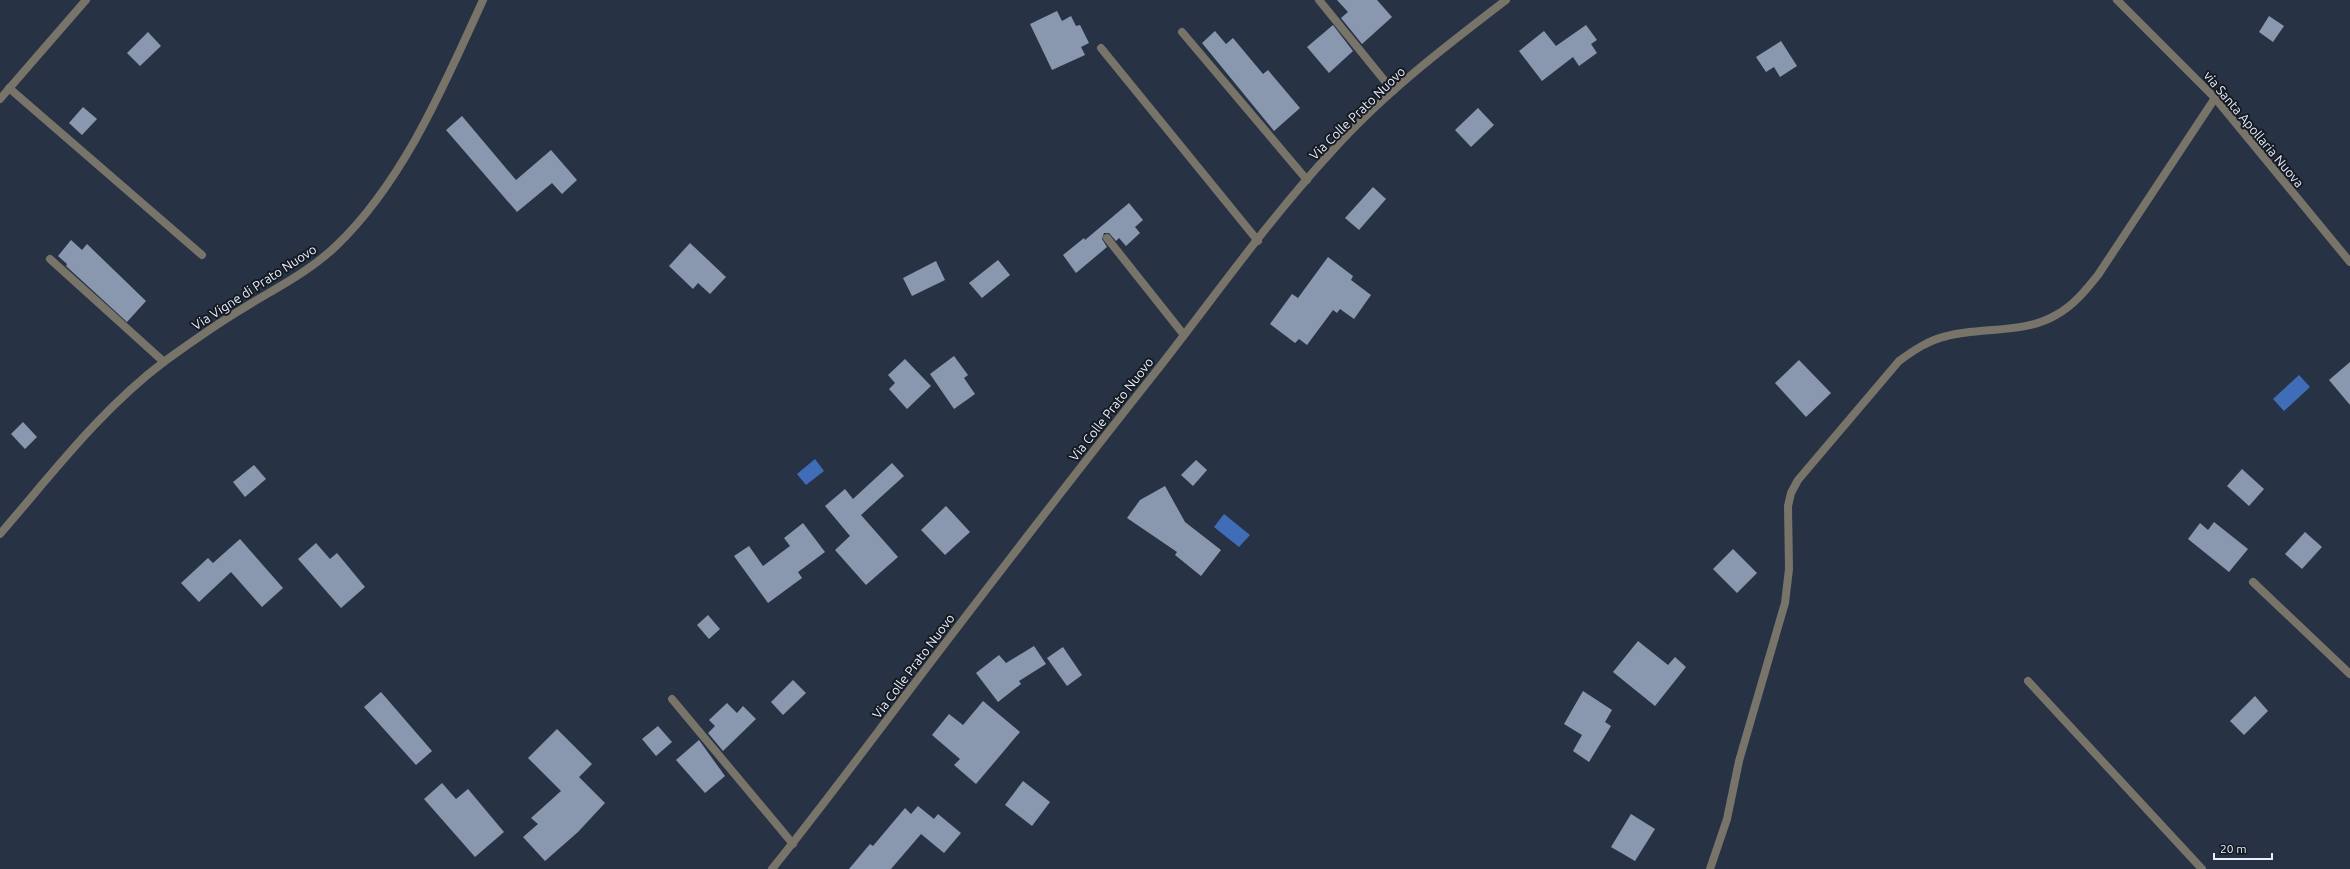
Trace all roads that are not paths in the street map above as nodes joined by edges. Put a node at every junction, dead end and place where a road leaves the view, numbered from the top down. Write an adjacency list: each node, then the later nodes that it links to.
1 (86, 0): 8 (street)
2 (483, 0): 19 (street, Via Vigne di Prato Nuovo)
3 (1319, 0): 9 (street)
4 (1506, 0): 9 (street, Via Colle Prato Nuovo)
5 (2117, 0): 10 (street, via Santa Apollaria Nuova)
6 (1182, 32): 12 (street)
7 (1101, 48): 14 (street)
8 (9, 88): 11 (street); 15 (street)
9 (1393, 91): 12 (street, Via Colle Prato Nuovo)
10 (2215, 98): 17 (street, via Santa Apollaria Nuova); 27 (street)
11 (0, 99)
12 (1307, 180): 14 (street, Via Colle Prato Nuovo)
13 (1107, 238): 18 (street)
14 (1258, 241): 18 (street, Via Colle Prato Nuovo)
15 (202, 255)
16 (50, 259): 19 (street)
17 (2350, 262)
18 (1184, 335): 25 (street, Via Colle Prato Nuovo)
19 (164, 362): 20 (street, Via Vigne di Prato Nuovo)
20 (0, 534)
21 (2253, 582): 22 (street)
22 (2350, 674)
23 (2028, 681): 28 (street)
24 (672, 699): 25 (street)
25 (792, 844): 26 (street, Via Colle Prato Nuovo)
26 (772, 869)
27 (1710, 869)
28 (2202, 869)

